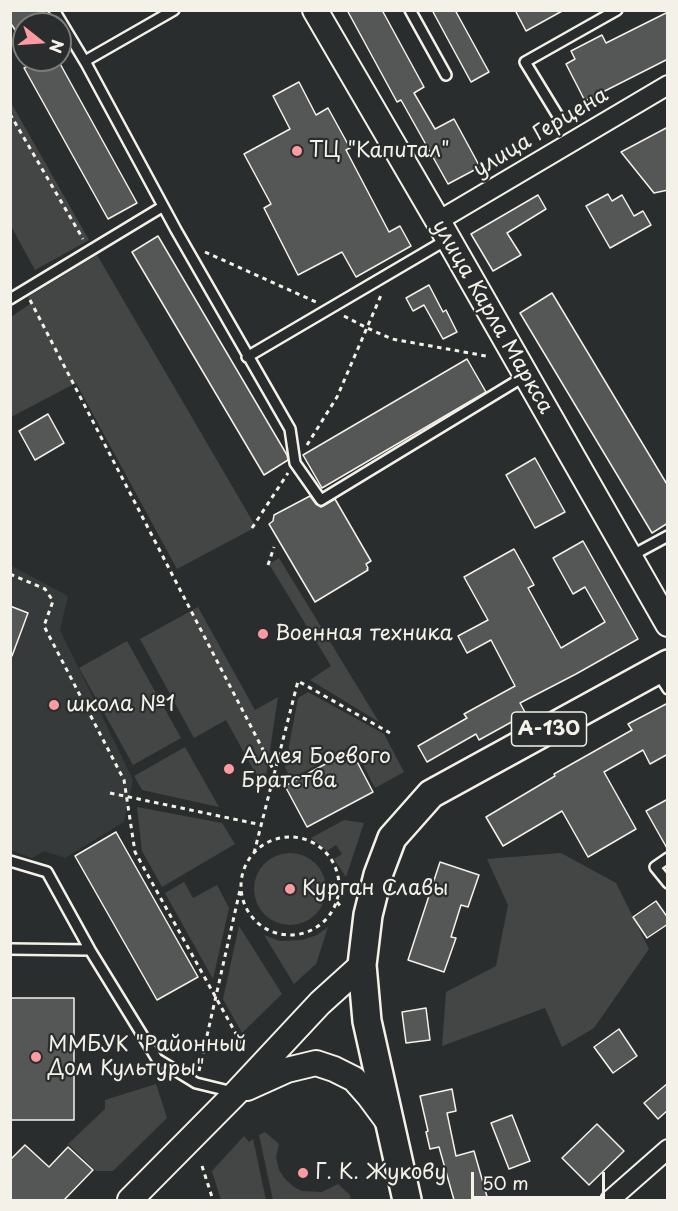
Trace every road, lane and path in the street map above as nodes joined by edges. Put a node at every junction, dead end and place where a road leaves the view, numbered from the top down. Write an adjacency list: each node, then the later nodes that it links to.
1 (54, 10): 6 (lane)
2 (174, 10): 6 (lane)
3 (315, 10): 12 (main road, улица Карла Маркса)
4 (410, 10): 7 (lane)
5 (617, 10): 10 (lane)
6 (85, 61): 11 (lane)
7 (446, 75)
8 (668, 85): 12 (street, улица Герцена)
9 (10, 114): 13 (path)
10 (558, 116)
11 (162, 207): 13 (lane); 17 (lane)
12 (443, 230): 14 (lane); 18 (main road, улица Карла Маркса)
13 (90, 251): 15 (lane)
14 (392, 272): 17 (lane); 19 (path)
15 (26, 290): 16 (lane); 29 (path)
16 (10, 299)
17 (247, 357): 19 (lane)
18 (526, 375): 19 (lane); 23 (main road, улица Карла Маркса)
19 (296, 463): 20 (path)
20 (252, 528)
21 (668, 536): 23 (lane)
22 (274, 547): 24 (path)
23 (629, 557): 26 (main road, улица Карла Маркса)
24 (268, 565)
25 (10, 574): 31 (path)
26 (668, 624)
27 (664, 674): 42 (main road, А-130)
28 (390, 733): 29 (path)
29 (275, 773): 32 (path)
30 (110, 793): 31 (path)
31 (127, 797): 32 (path); 43 (path)
32 (262, 825): 33 (path)
33 (254, 853): 37 (path); 38 (path)
34 (668, 858): 36 (lane)
35 (10, 861): 41 (lane)
36 (668, 883)
37 (241, 888): 38 (path); 43 (path)
38 (337, 902): 39 (path)
39 (342, 908)
40 (10, 949): 41 (lane)
41 (90, 950): 45 (lane)
42 (362, 965): 46 (main road); 47 (main road, А-130)
43 (216, 999): 44 (path); 45 (path)
44 (245, 1050)
45 (196, 1083): 46 (lane)
46 (236, 1093): 47 (main road); 50 (main road)
47 (389, 1123): 52 (main road, А-130)
48 (668, 1149): 53 (street)
49 (202, 1166): 51 (path)
50 (130, 1200)
51 (213, 1200)
52 (407, 1200)
53 (610, 1200)

